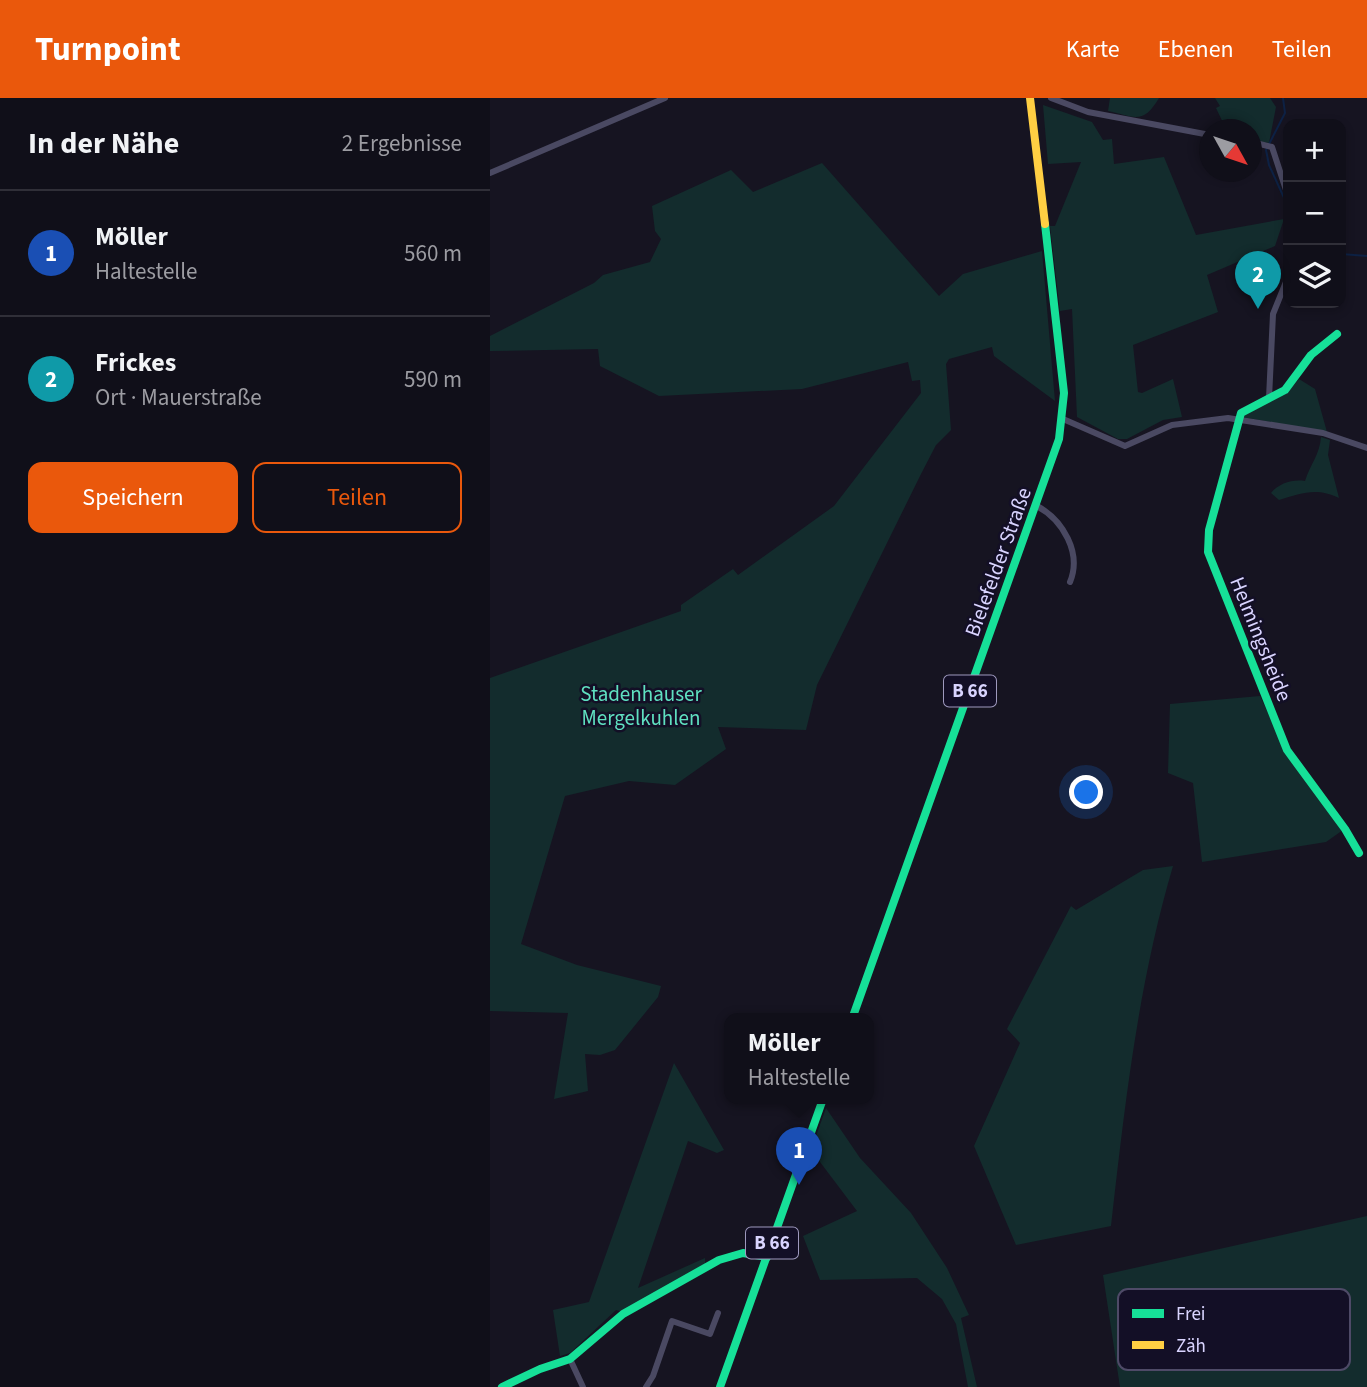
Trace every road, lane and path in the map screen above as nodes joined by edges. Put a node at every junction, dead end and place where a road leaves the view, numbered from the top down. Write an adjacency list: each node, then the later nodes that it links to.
1 (665, 98): 6 (street)
2 (1030, 98): 12 (main road, Bielefelder Straße / B 66)
3 (1051, 98): 4 (street)
4 (1199, 133)
5 (1262, 145): 7 (street)
6 (490, 173)
7 (1283, 182)
8 (1283, 289): 10 (street)
9 (1337, 334): 10 (main road)
10 (1269, 398): 11 (main road)
11 (1238, 418): 12 (street); 13 (street); 16 (main road, Helmingsheide)
12 (1063, 419): 14 (main road, Bielefelder Straße / B 66)
13 (1367, 448)
14 (1037, 506): 15 (street); 17 (main road, Bielefelder Straße / B 66)
15 (1070, 582)
16 (1359, 853)
17 (854, 1013)
18 (821, 1104): 19 (main road, B 66)
19 (767, 1257): 21 (main road); 25 (main road, B 66)
20 (718, 1313): 24 (street)
21 (570, 1359): 22 (main road); 23 (street)
22 (502, 1387)
23 (583, 1387)
24 (646, 1387)
25 (720, 1387)

